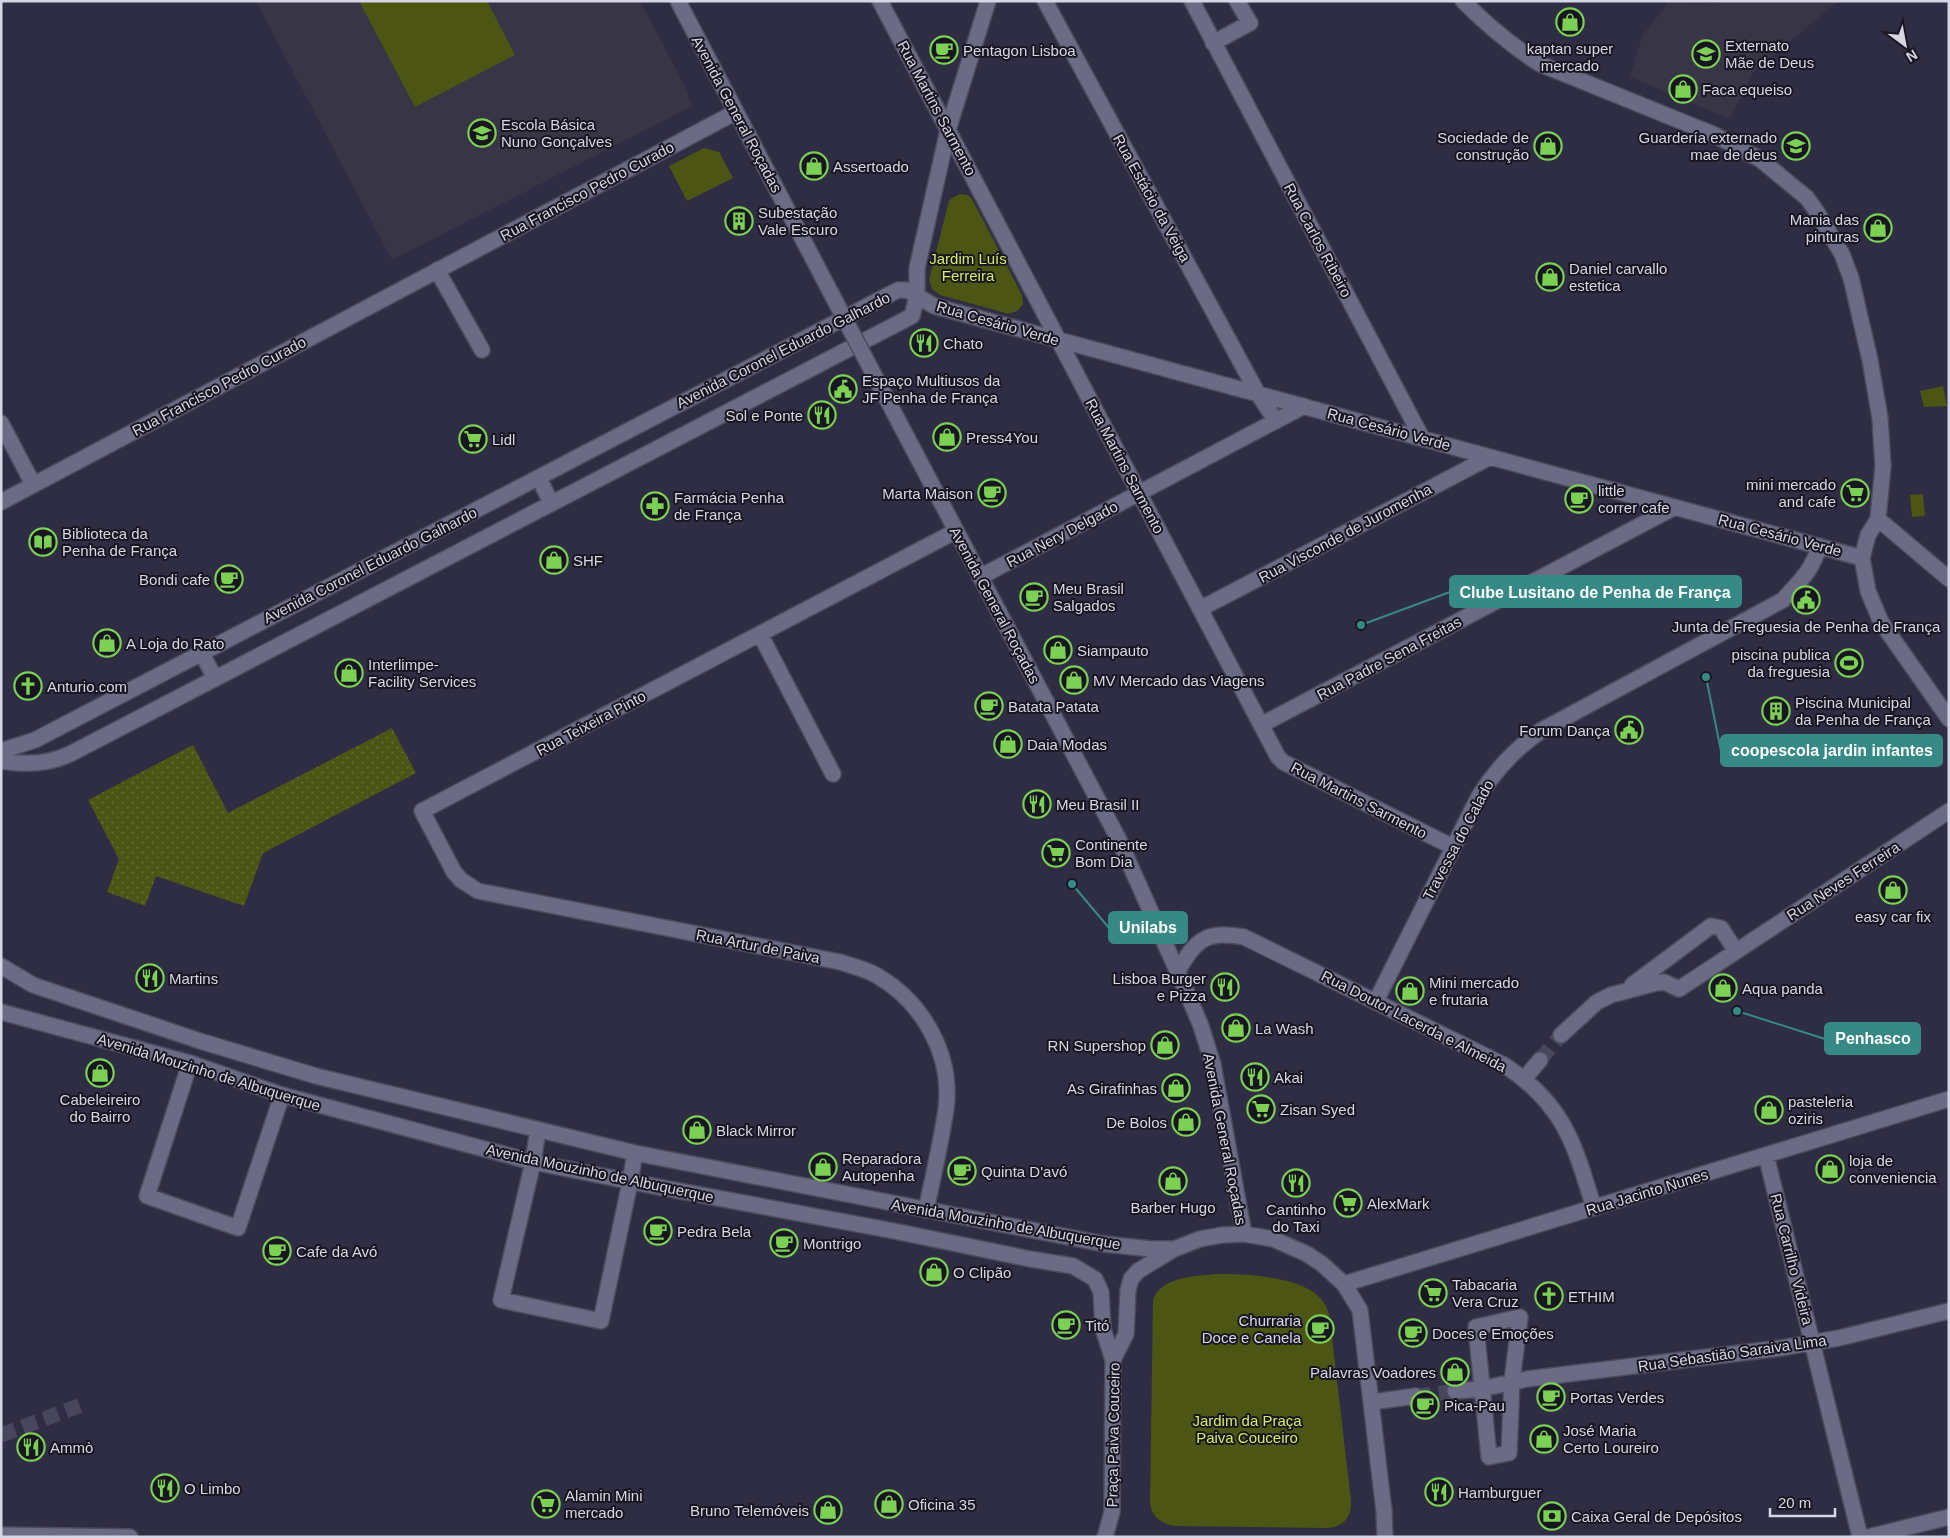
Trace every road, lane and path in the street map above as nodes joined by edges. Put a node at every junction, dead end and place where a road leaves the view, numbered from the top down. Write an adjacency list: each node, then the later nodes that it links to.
1 (678, 1): 9 (street, Avenida General Roçadas)
2 (880, 1): 10 (street, Rua Martins Sarmento)
3 (988, 1): 10 (street)
4 (1045, 1): 15 (street, Rua Estácio da Veiga)
5 (1192, 1): 8 (street, Rua Carlos Ribeiro)
6 (1237, 1): 8 (street)
7 (1463, 1): 27 (street)
8 (1213, 43): 19 (street, Rua Carlos Ribeiro)
9 (736, 112): 11 (street, Rua Francisco Pedro Curado); 28 (street, Avenida General Roçadas, bridge)
10 (948, 130): 12 (street); 13 (street, Rua Martins Sarmento)
11 (437, 270): 14 (street); 22 (street, Rua Francisco Pedro Curado)
12 (917, 296): 13 (street, Rua Cesário Verde); 21 (street, Avenida Coronel Eduardo Galhardo); 25 (street, Avenida Coronel Eduardo Galhardo)
13 (1058, 340): 15 (street, Rua Cesário Verde); 23 (street, Rua Martins Sarmento)
14 (482, 350)
15 (1258, 394): 16 (street, Rua Cesário Verde); 17 (street)
16 (1304, 406): 17 (street, Rua Nery Delgado); 19 (street, Rua Cesário Verde)
17 (1276, 421): 23 (street, Rua Nery Delgado)
18 (1, 423): 22 (street)
19 (1422, 438): 20 (street, Rua Cesário Verde)
20 (1490, 457): 26 (street, Rua Cesário Verde); 33 (street, Rua Visconde de Juromenha)
21 (538, 478): 25 (street); 35 (street, Avenida Coronel Eduardo Galhardo)
22 (33, 484): 24 (street, Rua Francisco Pedro Curado)
23 (1139, 493): 31 (street, Rua Nery Delgado); 33 (street, Rua Martins Sarmento)
24 (1, 502)
25 (551, 503): 36 (street, Avenida Coronel Eduardo Galhardo)
26 (1675, 507): 29 (street, Rua Cesário Verde); 38 (street, Rua Padre Sena Freitas)
27 (1878, 519): 30 (street); 32 (street)
28 (956, 531): 31 (street, Avenida General Roçadas); 34 (street, Rua Teixeira Pinto)
29 (1819, 546): 30 (street, Rua Cesário Verde); 44 (street, Travessa do Calado)
30 (1862, 558): 37 (street)
31 (980, 577): 47 (street, Avenida General Roçadas)
32 (1949, 579)
33 (1200, 609): 38 (street, Rua Martins Sarmento)
34 (760, 634): 41 (street); 42 (street, Rua Teixeira Pinto)
35 (202, 653): 36 (street); 39 (street, Avenida Coronel Eduardo Galhardo)
36 (215, 679): 40 (street, Avenida Coronel Eduardo Galhardo)
37 (1949, 719)
38 (1261, 725): 44 (street, Rua Martins Sarmento)
39 (1, 751)
40 (1, 761)
41 (833, 774)
42 (422, 811): 65 (street, Rua Artur de Paiva)
43 (1949, 811): 45 (street, Rua Neves Ferreira)
44 (1453, 847): 49 (street, Travessa do Calado)
45 (1736, 951): 48 (street, Rua Neves Ferreira); 48 (street, Rua Neves Ferreira)
46 (1, 966): 52 (street, Avenida Mouzinho de Albuquerque)
47 (1177, 972): 49 (street, Rua Doutor Lacerda e Almeida); 66 (street, Avenida General Roçadas)
48 (1624, 991): 51 (street, Rua Neves Ferreira)
49 (1376, 1001): 56 (street, Rua Doutor Lacerda e Almeida)
50 (1, 1012): 54 (street, Avenida Mouzinho de Albuquerque)
51 (1561, 1035)
52 (200, 1042): 54 (street); 55 (street, Avenida Mouzinho de Albuquerque)
53 (1540, 1060): 56 (street)
54 (190, 1063): 57 (street, Avenida Mouzinho de Albuquerque); 57 (street)
55 (291, 1069): 57 (street); 59 (street, Avenida Mouzinho de Albuquerque)
56 (1524, 1078): 64 (street, Rua Doutor Lacerda e Almeida)
57 (282, 1095): 62 (street, Avenida Mouzinho de Albuquerque)
58 (1949, 1099): 61 (street, Rua Jacinto Nunes)
59 (538, 1130): 60 (street, Avenida Mouzinho de Albuquerque); 62 (street)
60 (635, 1153): 63 (street); 65 (street, Avenida Mouzinho de Albuquerque)
61 (1766, 1155): 64 (street, Rua Jacinto Nunes); 71 (street, Rua Carrilho Videira)
62 (533, 1162): 63 (street, Avenida Mouzinho de Albuquerque); 63 (street)
63 (630, 1182): 67 (street, Avenida Mouzinho de Albuquerque)
64 (1594, 1208): 69 (street, Rua Jacinto Nunes)
65 (926, 1210): 67 (street, Rua Artur de Paiva); 68 (street, Avenida Mouzinho de Albuquerque)
66 (1244, 1234): 68 (street, Praça Paiva Couceiro); 69 (street, Praça Paiva Couceiro)
67 (921, 1236): 72 (street, Avenida Mouzinho de Albuquerque)
68 (1174, 1248): 72 (street, Praça Paiva Couceiro)
69 (1344, 1284): 77 (street, Praça Paiva Couceiro)
70 (1949, 1311): 71 (street, Rua Sebastião Saraiva Lima)
71 (1813, 1342): 73 (street, Rua Sebastião Saraiva Lima); 83 (street, Rua Carrilho Videira)
72 (1113, 1360): 81 (street, Praça Paiva Couceiro)
73 (1512, 1381): 74 (street, Rua Sebastião Saraiva Lima); 74 (street); 74 (street)
74 (1481, 1389): 75 (street, Rua Sebastião Saraiva Lima)
75 (1456, 1391)
76 (1416, 1396): 77 (street)
77 (1372, 1402): 82 (street, Praça Paiva Couceiro)
78 (1949, 1517): 84 (street)
79 (1, 1535): 80 (street)
80 (130, 1537)
81 (1105, 1537)
82 (1385, 1537)
83 (1860, 1537)
84 (1868, 1537)

